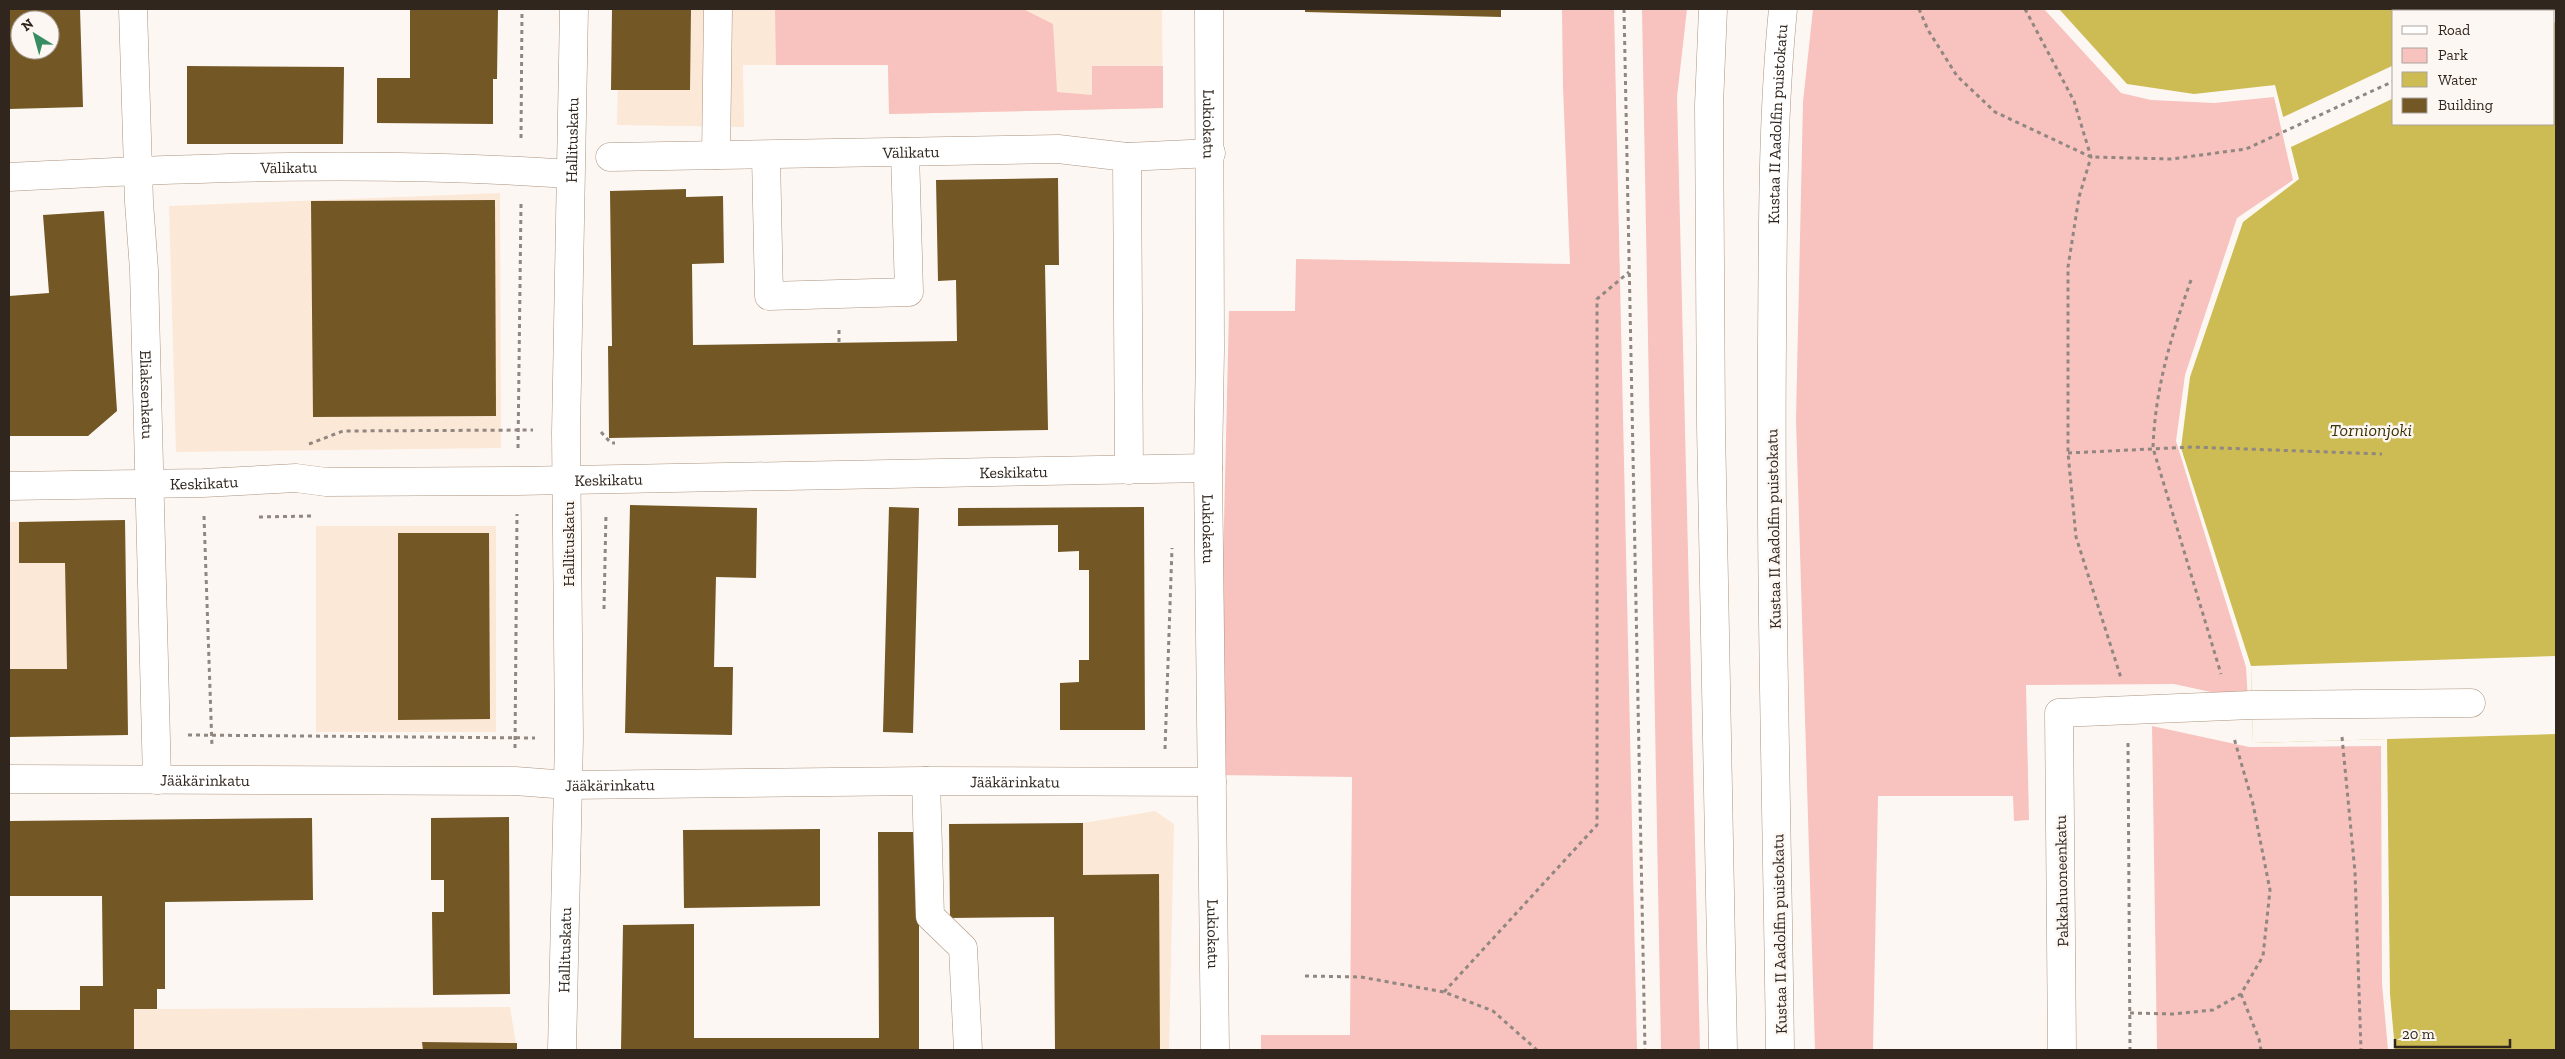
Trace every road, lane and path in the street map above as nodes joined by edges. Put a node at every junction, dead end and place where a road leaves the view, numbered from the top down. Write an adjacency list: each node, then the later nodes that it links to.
1 (133, 9): 19 (main road, Eliaksenkatu)
2 (522, 9): 20 (path)
3 (574, 9): 21 (main road, Hallituskatu)
4 (718, 9): 14 (main road)
5 (1210, 9): 13 (main road, Lukiokatu)
6 (1624, 9): 23 (path)
7 (1713, 9): 67 (main road)
8 (1783, 9): 68 (main road, Kustaa II Aadolfin puistokatu)
9 (1919, 9): 18 (path)
10 (2025, 9): 18 (path)
11 (2392, 82): 18 (path)
12 (905, 152): 15 (main road, Välikatu); 15 (main road); 17 (main road, Välikatu)
13 (1210, 153): 17 (main road, Välikatu); 32 (main road, Lukiokatu)
14 (716, 155): 15 (main road, Välikatu); 16 (main road, Välikatu)
15 (766, 156)
16 (610, 157)
17 (1127, 157): 33 (main road)
18 (2091, 157): 30 (path)
19 (138, 170): 20 (main road, Välikatu); 22 (main road, Välikatu); 38 (main road, Eliaksenkatu)
20 (520, 171): 21 (main road, Välikatu); 25 (path)
21 (570, 174): 26 (main road, Hallituskatu)
22 (9, 177)
23 (1629, 272): 59 (path); 66 (path)
24 (2191, 280): 29 (path)
25 (518, 430): 26 (path); 28 (path); 36 (path)
26 (567, 430): 34 (main road, Hallituskatu)
27 (621, 443): 35 (path)
28 (303, 446)
29 (2152, 448): 30 (path); 31 (path); 44 (path)
30 (2068, 453): 45 (path)
31 (2382, 454)
32 (1208, 468): 33 (main road, Keskikatu); 56 (main road, Lukiokatu)
33 (1129, 470): 35 (main road, Keskikatu)
34 (567, 479): 35 (main road, Keskikatu); 36 (main road, Keskikatu); 49 (main road, Hallituskatu)
35 (604, 479): 41 (path)
36 (518, 481): 37 (main road, Keskikatu); 48 (path)
37 (203, 483): 38 (main road, Keskikatu); 47 (path)
38 (148, 484): 39 (main road, Keskikatu); 46 (main road, Eliaksenkatu)
39 (9, 486)
40 (1173, 538): 55 (path)
41 (604, 611)
42 (2339, 703): 43 (main road); 44 (main road); 72 (path)
43 (2471, 703)
44 (2225, 705): 45 (main road); 60 (path)
45 (2128, 710): 61 (path); 69 (main road, Pakkahuoneenkatu)
46 (155, 735): 47 (path); 51 (main road, Eliaksenkatu)
47 (212, 736): 48 (path); 52 (path)
48 (515, 737): 49 (path); 53 (path)
49 (569, 738): 57 (main road, Hallituskatu)
50 (9, 779): 51 (main road, Jääkärinkatu)
51 (157, 780): 52 (main road, Jääkärinkatu)
52 (214, 781): 53 (main road, Jääkärinkatu)
53 (515, 781): 57 (main road, Jääkärinkatu)
54 (926, 781): 55 (main road, Jääkärinkatu); 57 (main road, Jääkärinkatu); 63 (main road)
55 (1163, 782): 56 (main road, Jääkärinkatu)
56 (1212, 782): 64 (main road, Lukiokatu)
57 (568, 785): 62 (main road, Hallituskatu)
58 (1305, 976): 59 (path)
59 (1444, 992): 65 (path)
60 (2241, 994): 61 (path); 71 (path)
61 (2130, 1013): 70 (path)
62 (562, 1050)
63 (968, 1050)
64 (1215, 1050)
65 (1537, 1050)
66 (1645, 1050)
67 (1722, 1050)
68 (1780, 1050)
69 (2062, 1050)
70 (2130, 1050)
71 (2261, 1050)
72 (2361, 1050)

